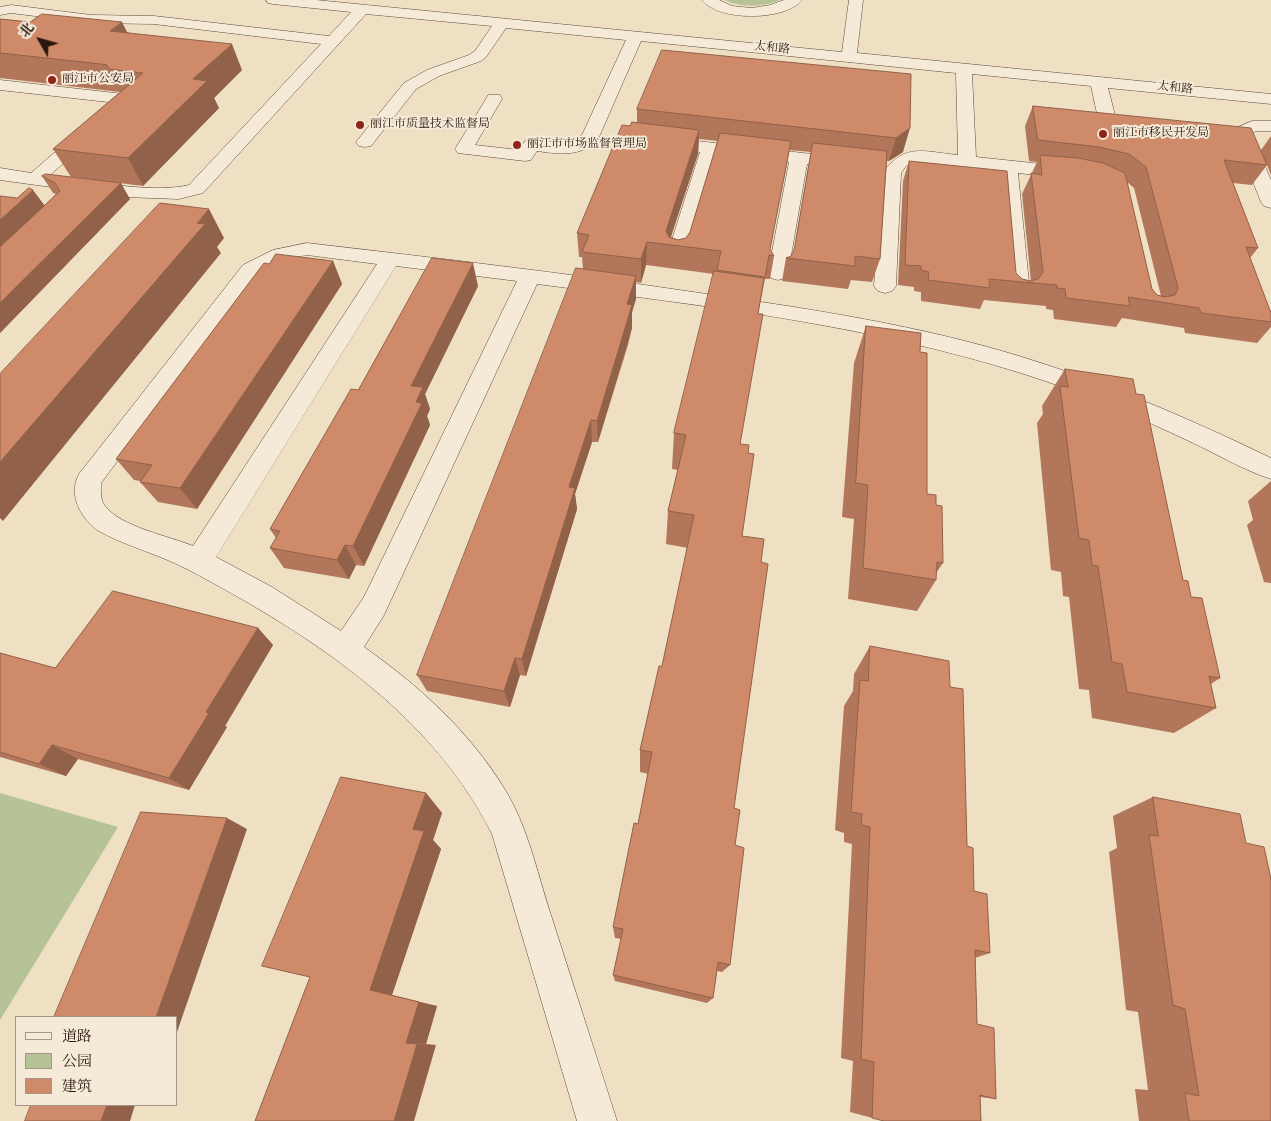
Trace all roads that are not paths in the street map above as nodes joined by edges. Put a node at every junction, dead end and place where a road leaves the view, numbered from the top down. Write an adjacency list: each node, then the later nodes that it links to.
1 (273, 0): 5 (street, 太和路)
2 (709, 0): 3 (street)
3 (795, 0)
4 (856, 0): 11 (street)
5 (329, 3): 6 (street, 太和路)
6 (362, 9): 8 (street, 太和路); 10 (street)
7 (0, 10): 10 (street)
8 (502, 22): 9 (street, 太和路); 20 (street)
9 (636, 36): 11 (street, 太和路); 16 (street)
10 (332, 41): 28 (street)
11 (849, 57): 12 (street, 太和路)
12 (964, 68): 13 (street, 太和路); 23 (street)
13 (1098, 81): 15 (street, 太和路); 17 (street)
14 (0, 85): 28 (street)
15 (1271, 98)
16 (494, 99)
17 (1108, 123)
18 (1271, 126): 29 (street)
19 (646, 140): 21 (street)
20 (365, 142)
21 (710, 148): 22 (street); 30 (street)
22 (799, 158): 25 (street); 32 (street)
23 (967, 162): 24 (street); 25 (street)
24 (1008, 166): 27 (street); 35 (street)
25 (895, 169): 34 (street)
26 (0, 174): 28 (street)
27 (1088, 175)
28 (35, 179)
29 (1270, 198)
30 (677, 254)
31 (390, 259): 33 (street); 37 (street); 37 (street)
32 (778, 273)
33 (530, 276): 36 (street); 38 (street)
34 (885, 286)
35 (1019, 293)
36 (1271, 469)
37 (198, 562): 38 (street)
38 (345, 650): 39 (street)
39 (597, 1121)

